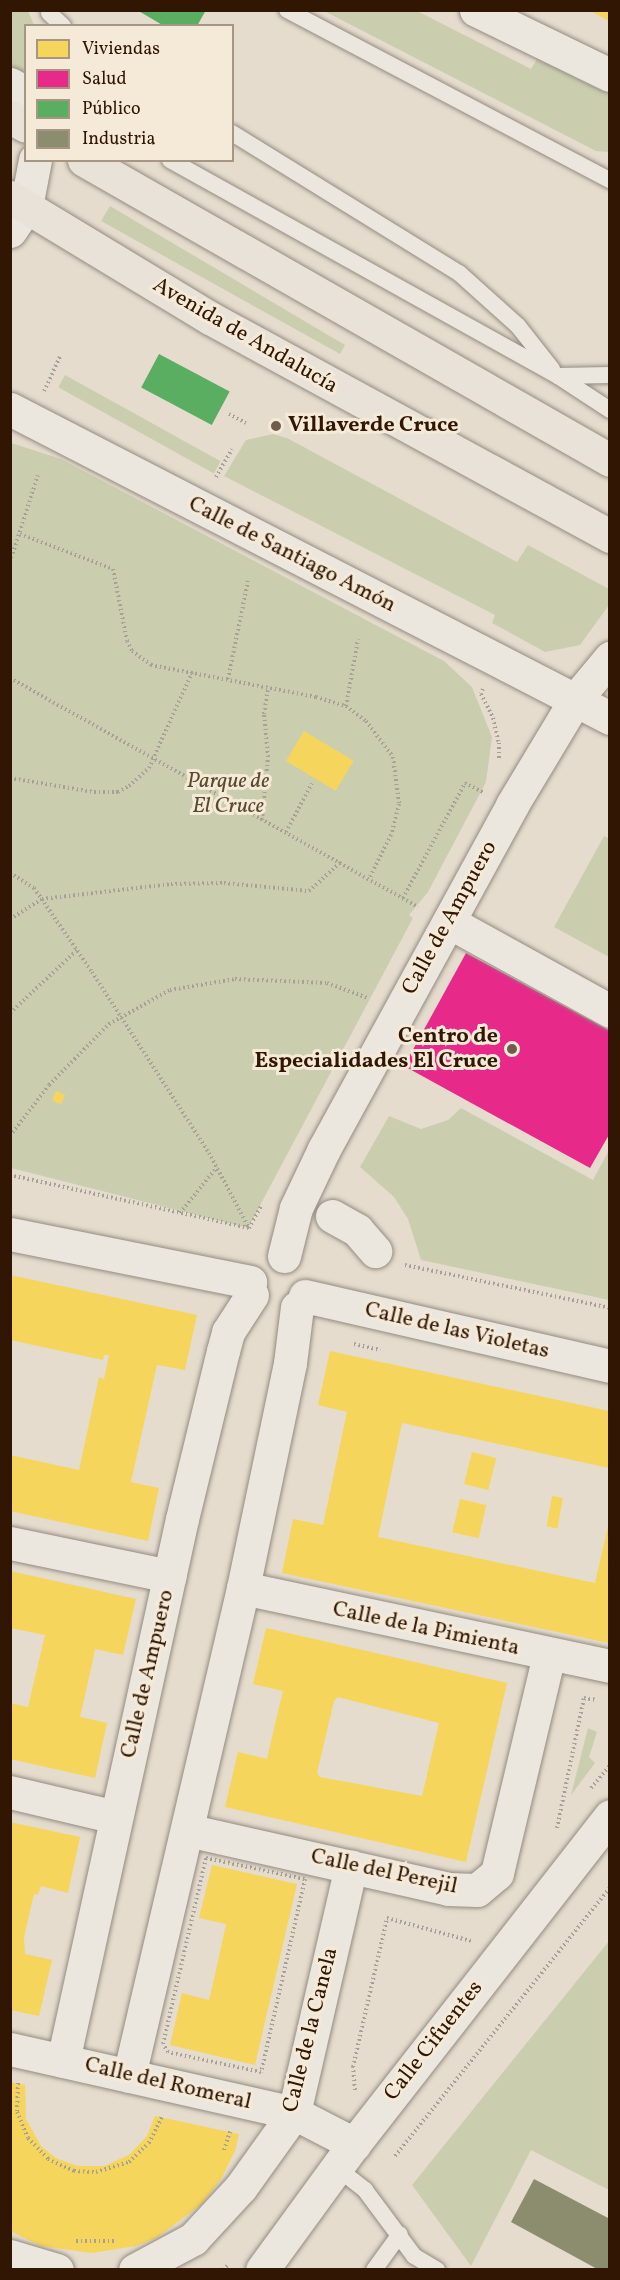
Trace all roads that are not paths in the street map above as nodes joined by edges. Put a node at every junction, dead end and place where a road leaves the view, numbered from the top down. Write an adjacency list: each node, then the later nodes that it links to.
1 (287, 10): 12 (lane)
2 (476, 10): 3 (street)
3 (609, 75)
4 (10, 84): 5 (street)
5 (24, 92)
6 (10, 117): 7 (main road)
7 (24, 125)
8 (234, 134): 15 (lane)
9 (34, 162): 13 (street)
10 (88, 162): 18 (main road)
11 (174, 162): 15 (lane)
12 (609, 180)
13 (16, 212): 19 (main road, Avenida de Andalucía)
14 (609, 375): 15 (lane)
15 (558, 376): 17 (lane)
16 (10, 409): 21 (street, Calle de Santiago Amón)
17 (609, 410)
18 (609, 460)
19 (609, 536)
20 (609, 658): 21 (street, Calle de Ampuero)
21 (575, 700): 22 (street, Calle de Santiago Amón); 23 (street, Calle de Ampuero)
22 (609, 718)
23 (436, 916): 24 (street); 27 (street, Calle de Ampuero)
24 (609, 1011)
25 (332, 1216): 28 (street)
26 (10, 1234): 29 (street)
27 (284, 1256): 29 (street); 30 (street)
28 (385, 1257)
29 (251, 1288): 30 (street); 33 (street, Calle de Ampuero)
30 (301, 1301): 31 (street, Calle de las Violetas); 34 (street)
31 (609, 1366)
32 (10, 1543): 33 (street)
33 (170, 1576): 39 (street, Calle de Ampuero)
34 (243, 1588): 35 (street, Calle de la Pimienta); 40 (street)
35 (549, 1655): 36 (street, Calle de la Pimienta); 41 (street, Calle del Perejil)
36 (609, 1666)
37 (10, 1792): 39 (street)
38 (609, 1816): 46 (street, Calle Cifuentes)
39 (116, 1817): 43 (street, Calle de Ampuero)
40 (187, 1830): 41 (street, Calle del Perejil); 44 (street)
41 (351, 1867): 45 (street, Calle de la Canela)
42 (10, 2049): 43 (street, Calle del Romeral)
43 (63, 2061): 44 (street, Calle del Romeral)
44 (129, 2076): 45 (street, Calle del Romeral)
45 (294, 2113): 46 (street, Calle del Romeral); 50 (street, Calle de la Canela)
46 (346, 2156): 47 (lane); 51 (street, Calle Cifuentes)
47 (400, 2234): 52 (lane); 53 (lane)
48 (62, 2255): 49 (street)
49 (10, 2256)
50 (135, 2270)
51 (262, 2270)
52 (374, 2270)
53 (437, 2270)

